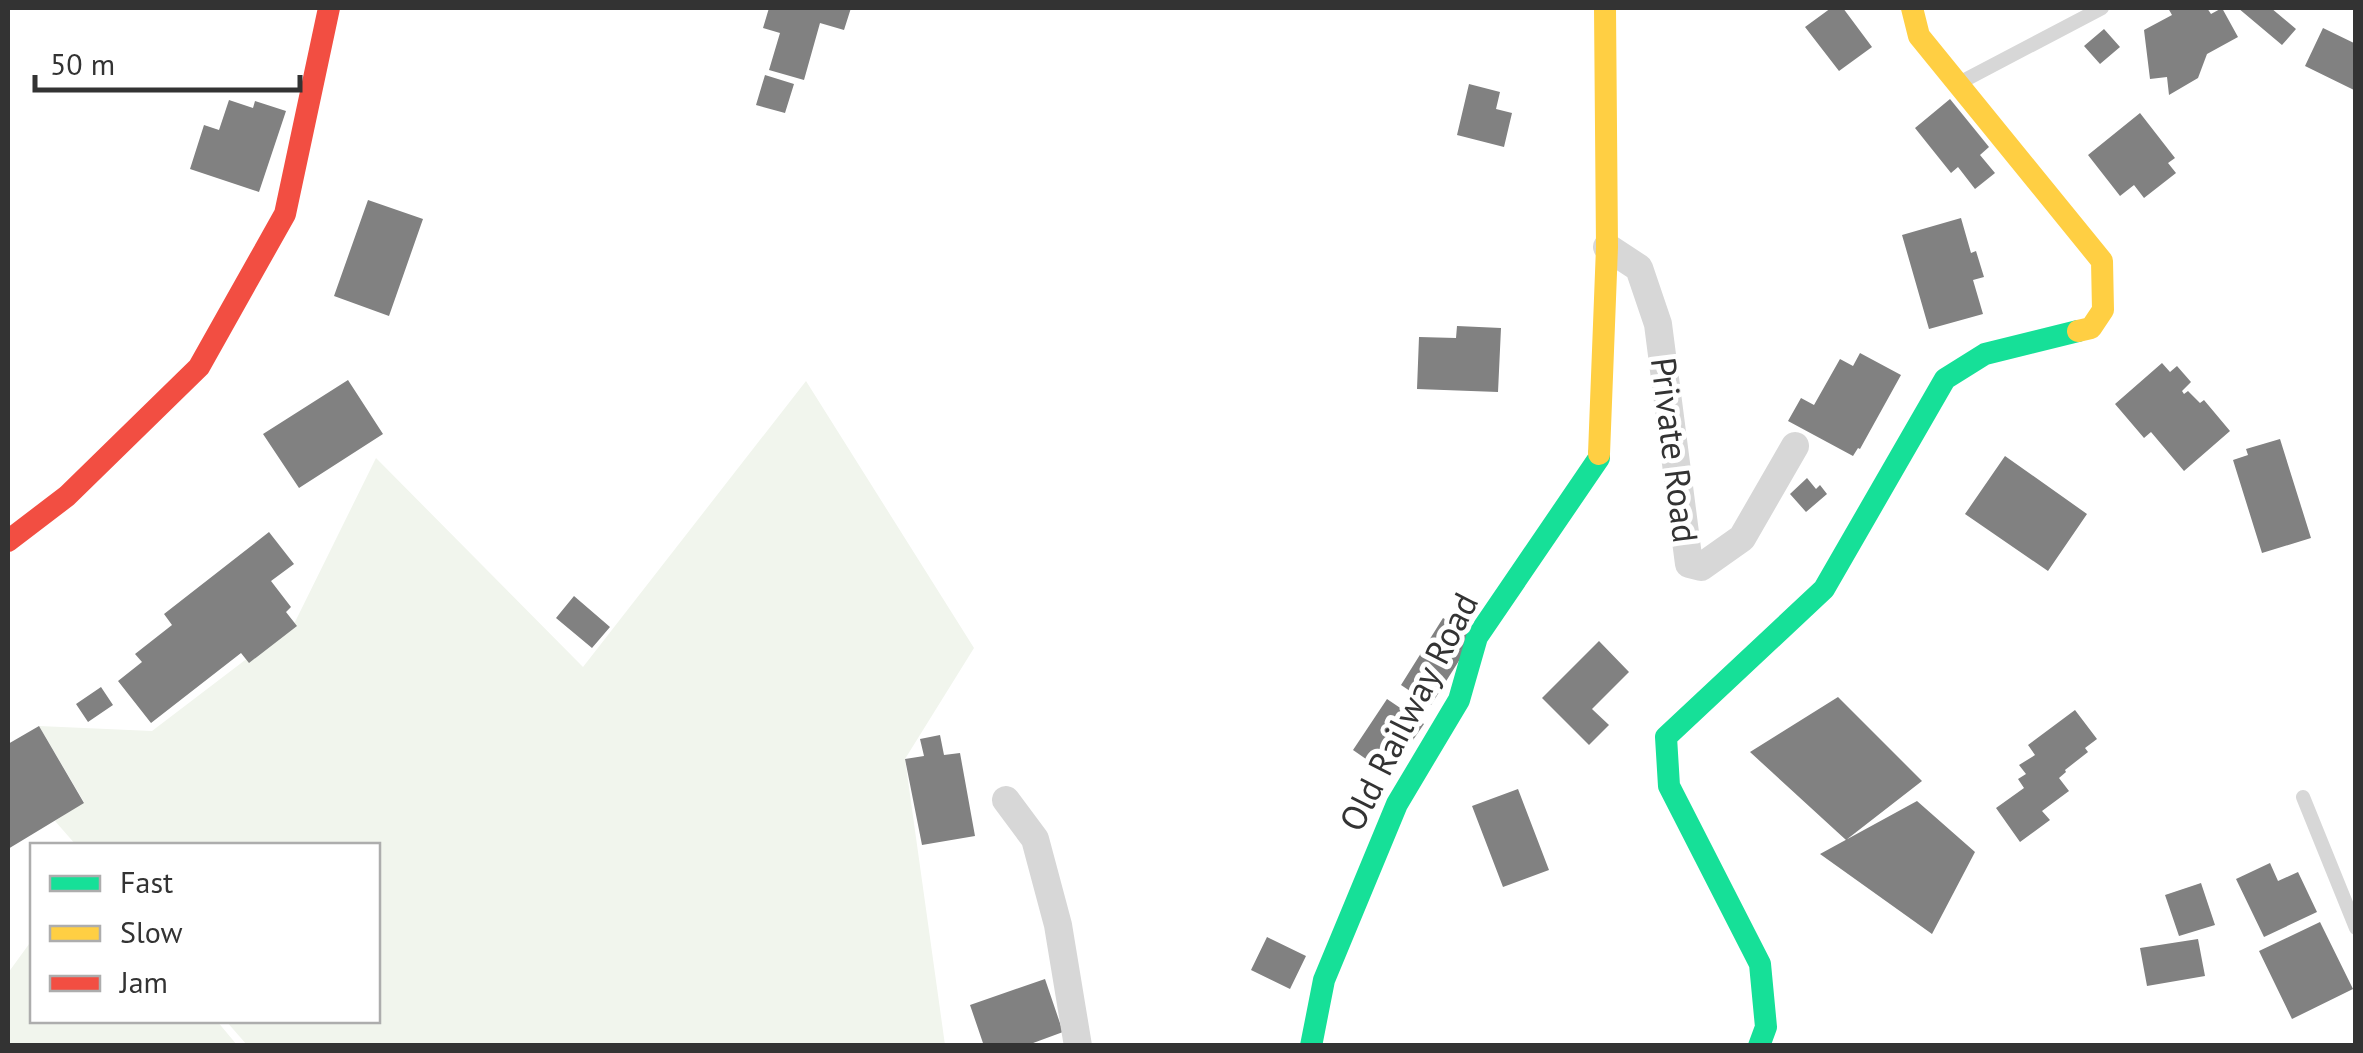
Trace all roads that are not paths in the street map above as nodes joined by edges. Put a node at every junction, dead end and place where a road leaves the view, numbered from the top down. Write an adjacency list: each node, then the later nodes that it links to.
1 (329, 8): 8 (street)
2 (1605, 8): 6 (street, Old Railway Road)
3 (1912, 8): 5 (street)
4 (2102, 8): 5 (lane)
5 (1959, 83): 14 (street)
6 (1607, 247): 7 (street, Private Road); 13 (street, Old Railway Road)
7 (1795, 446)
8 (8, 541)
9 (2303, 797): 11 (lane)
10 (1006, 800): 12 (street)
11 (2356, 928)
12 (1078, 1046)
13 (1311, 1046)
14 (1759, 1046)

